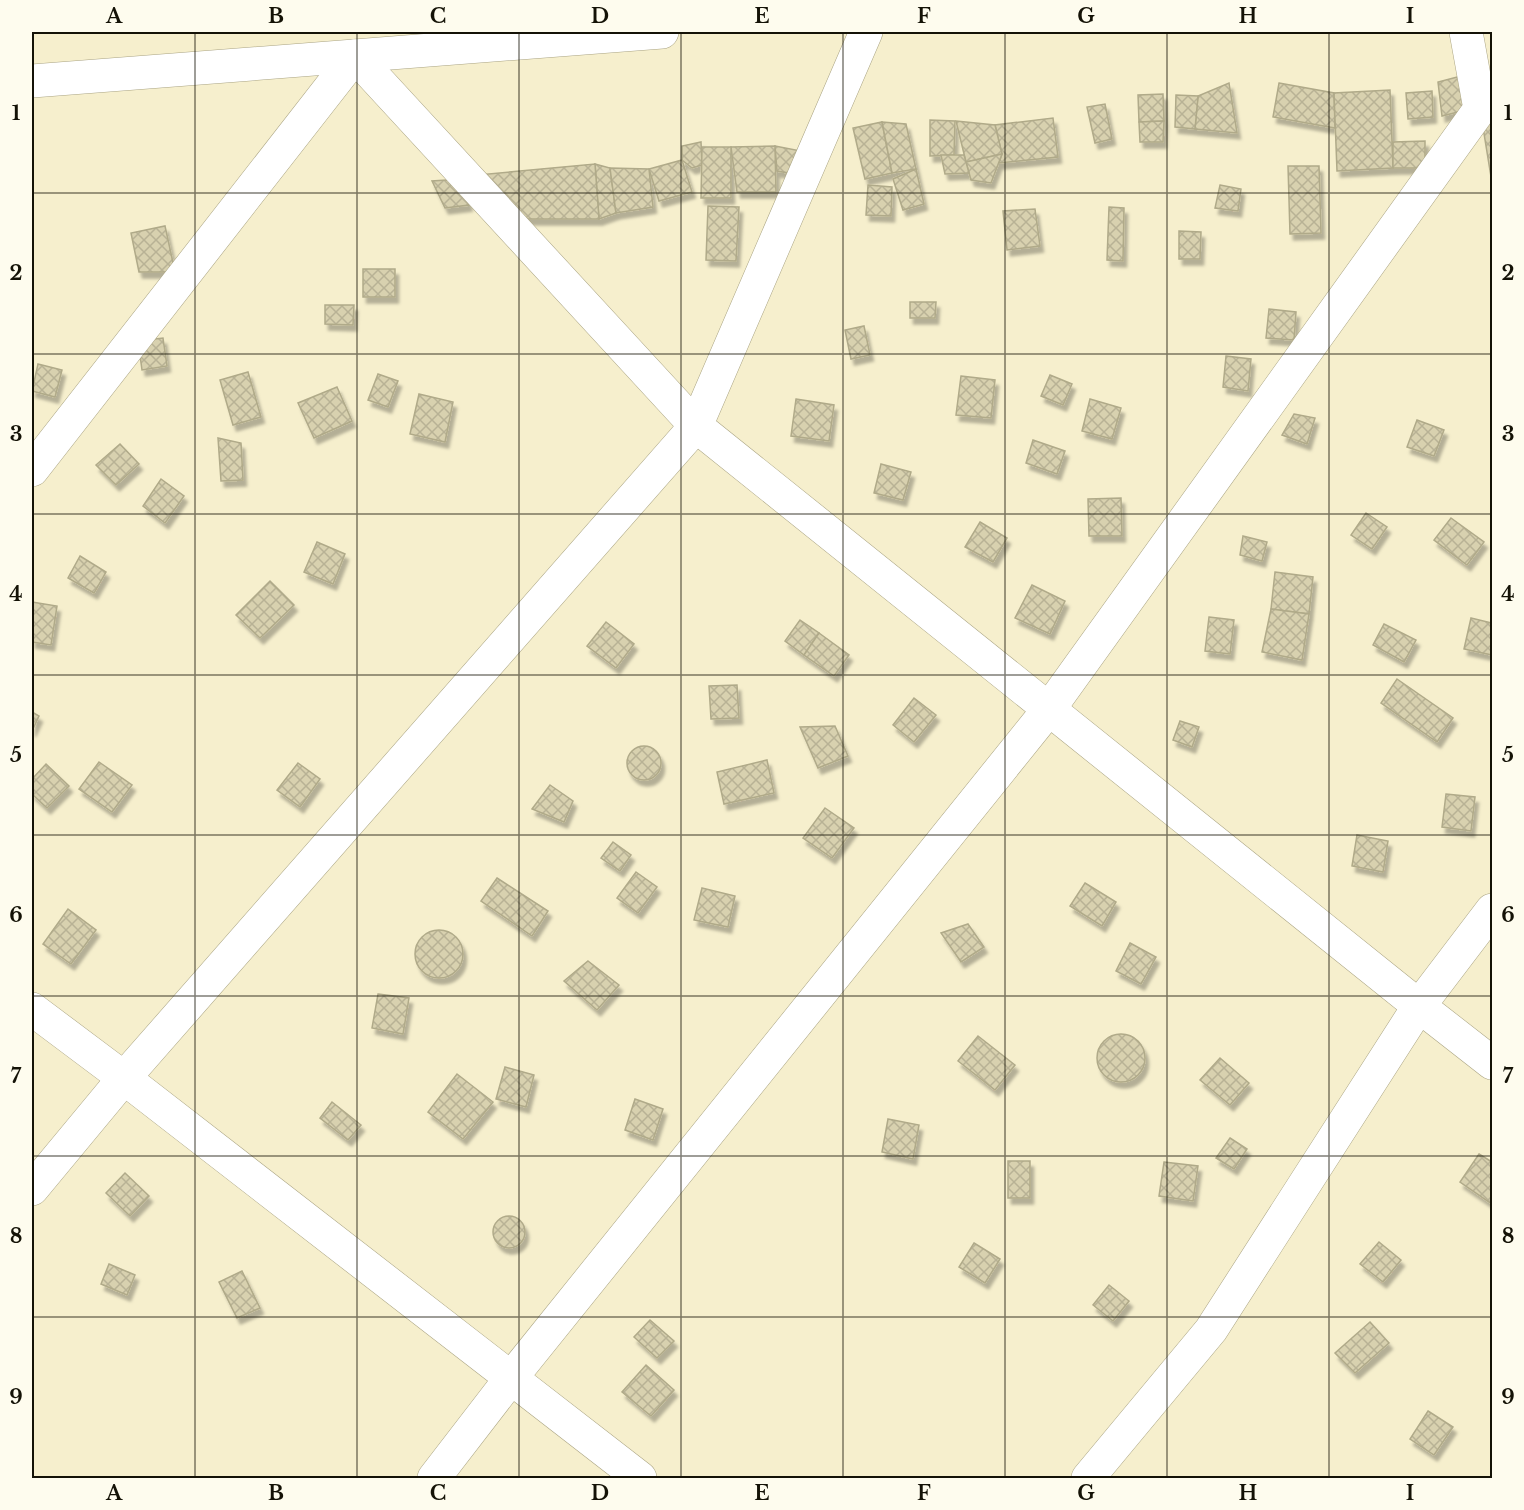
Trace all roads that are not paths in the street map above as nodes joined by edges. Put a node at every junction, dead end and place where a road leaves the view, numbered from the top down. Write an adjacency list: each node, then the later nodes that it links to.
1 (662, 32): 4 (street)
2 (866, 32): 7 (street)
3 (1466, 32): 6 (street)
4 (355, 56): 5 (street); 7 (street); 8 (street)
5 (32, 81)
6 (1486, 109): 9 (street)
7 (696, 426): 9 (street); 14 (street)
8 (32, 470)
9 (1049, 709): 11 (street); 16 (street)
10 (1492, 910): 11 (street)
11 (1419, 1005): 13 (street); 19 (street)
12 (32, 1009): 14 (street)
13 (1492, 1063)
14 (124, 1078): 15 (street); 16 (street)
15 (32, 1189)
16 (511, 1378): 17 (street); 18 (street)
17 (434, 1479)
18 (640, 1479)
19 (1088, 1479)

